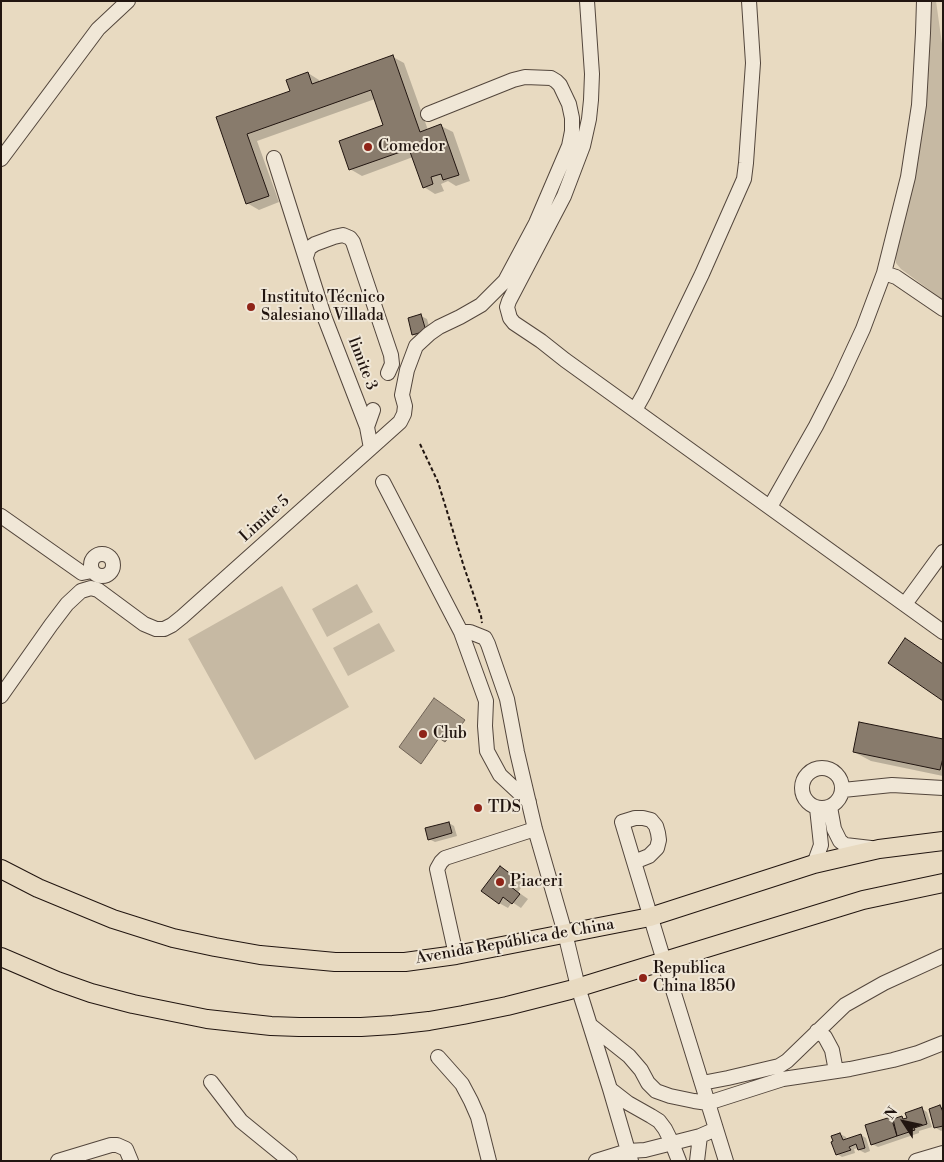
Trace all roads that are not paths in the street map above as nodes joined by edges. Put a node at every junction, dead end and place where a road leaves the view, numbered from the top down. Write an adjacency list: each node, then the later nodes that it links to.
1 (128, 1): 7 (street)
2 (587, 1): 13 (street)
3 (749, 1): 13 (street)
4 (924, 1): 9 (street)
5 (428, 114): 15 (street, Limite 5)
6 (274, 158): 8 (street, limite 3)
7 (1, 159)
8 (306, 257): 11 (street); 14 (street, limite 3)
9 (884, 273): 10 (street); 17 (street)
10 (943, 309)
11 (388, 373)
12 (373, 410): 14 (street)
13 (635, 410): 17 (street)
14 (367, 427): 15 (street, limite 3)
15 (371, 447): 24 (street, Limite 5)
16 (383, 482): 22 (street)
17 (770, 507): 21 (street)
18 (1, 516): 20 (street)
19 (943, 552): 21 (street)
20 (92, 570)
21 (905, 604): 23 (street)
22 (462, 632): 27 (street); 27 (street)
23 (943, 632)
24 (1, 696)
25 (943, 788): 26 (street)
26 (843, 790): 28 (street); 28 (street)
27 (529, 802): 29 (street)
28 (824, 808): 31 (street); 33 (street)
29 (535, 829): 37 (street); 38 (street)
30 (943, 841): 31 (main road, Avenida República de China)
31 (879, 849): 33 (main road, Avenida República de China)
32 (634, 862): 36 (street)
33 (814, 864): 36 (main road, Avenida República de China)
34 (1, 868): 38 (main road, Avenida República de China)
35 (943, 883): 41 (main road)
36 (650, 917): 37 (main road, Avenida República de China); 41 (street)
37 (565, 934): 38 (main road, Avenida República de China); 42 (street)
38 (456, 955)
39 (943, 956): 44 (street)
40 (1, 957): 42 (main road)
41 (664, 961): 42 (main road); 49 (street)
42 (578, 987): 43 (street)
43 (590, 1025): 50 (street); 51 (street)
44 (817, 1031): 47 (street); 49 (street)
45 (943, 1043): 47 (street)
46 (438, 1056): 61 (street)
47 (836, 1071): 51 (street)
48 (211, 1082): 60 (street)
49 (702, 1083): 51 (street)
50 (610, 1089): 54 (street); 57 (street)
51 (708, 1103): 52 (street)
52 (716, 1129): 53 (street); 56 (street)
53 (700, 1136): 54 (street); 64 (street)
54 (672, 1143): 57 (street); 63 (street)
55 (943, 1153): 65 (street)
56 (725, 1155)
57 (635, 1156): 62 (street)
58 (58, 1161): 59 (street)
59 (131, 1161)
60 (290, 1161)
61 (490, 1161)
62 (596, 1161)
63 (679, 1161)
64 (697, 1161)
65 (916, 1161)

